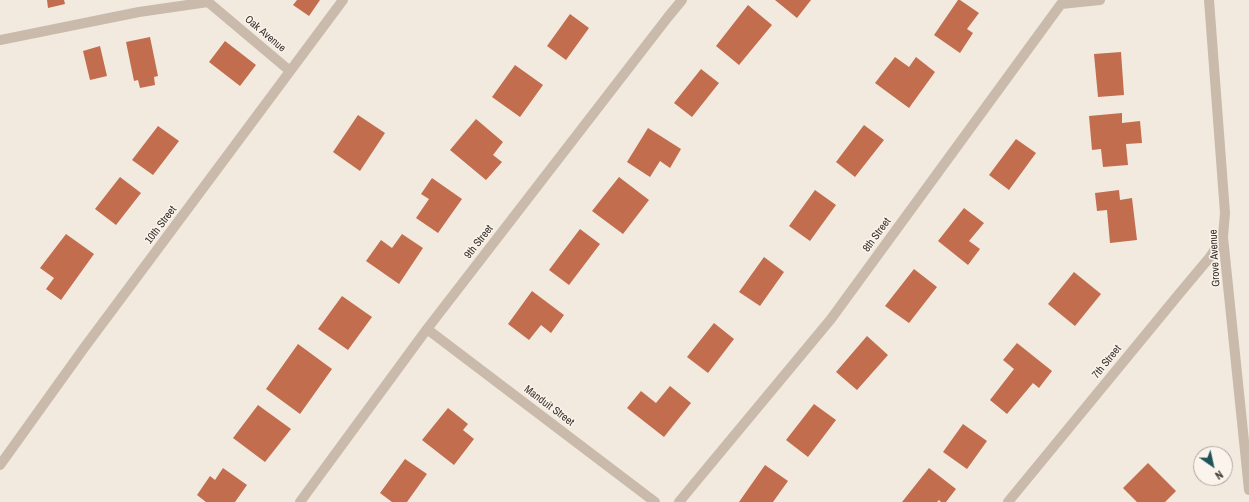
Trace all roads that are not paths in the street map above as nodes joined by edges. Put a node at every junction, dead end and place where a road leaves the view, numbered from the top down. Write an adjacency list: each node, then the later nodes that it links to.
1 (343, 0): 8 (street, 10th Street)
2 (682, 0): 10 (street, 9th Street)
3 (1100, 0): 6 (street, 8th Street)
4 (1209, 0): 9 (street, Grove Avenue)
5 (208, 1): 7 (street); 8 (street, Oak Avenue)
6 (1058, 2): 17 (street, 8th Street)
7 (0, 40)
8 (290, 71): 13 (street, 10th Street)
9 (1223, 237): 11 (street, Grove Avenue); 18 (street, 7th Street)
10 (428, 329): 15 (street, 9th Street); 16 (street, Manduit Street)
11 (1240, 407): 12 (street); 14 (street, Grove Avenue)
12 (1249, 414)
13 (0, 465)
14 (1249, 490)
15 (300, 502)
16 (655, 502)
17 (679, 502)
18 (1008, 502)

